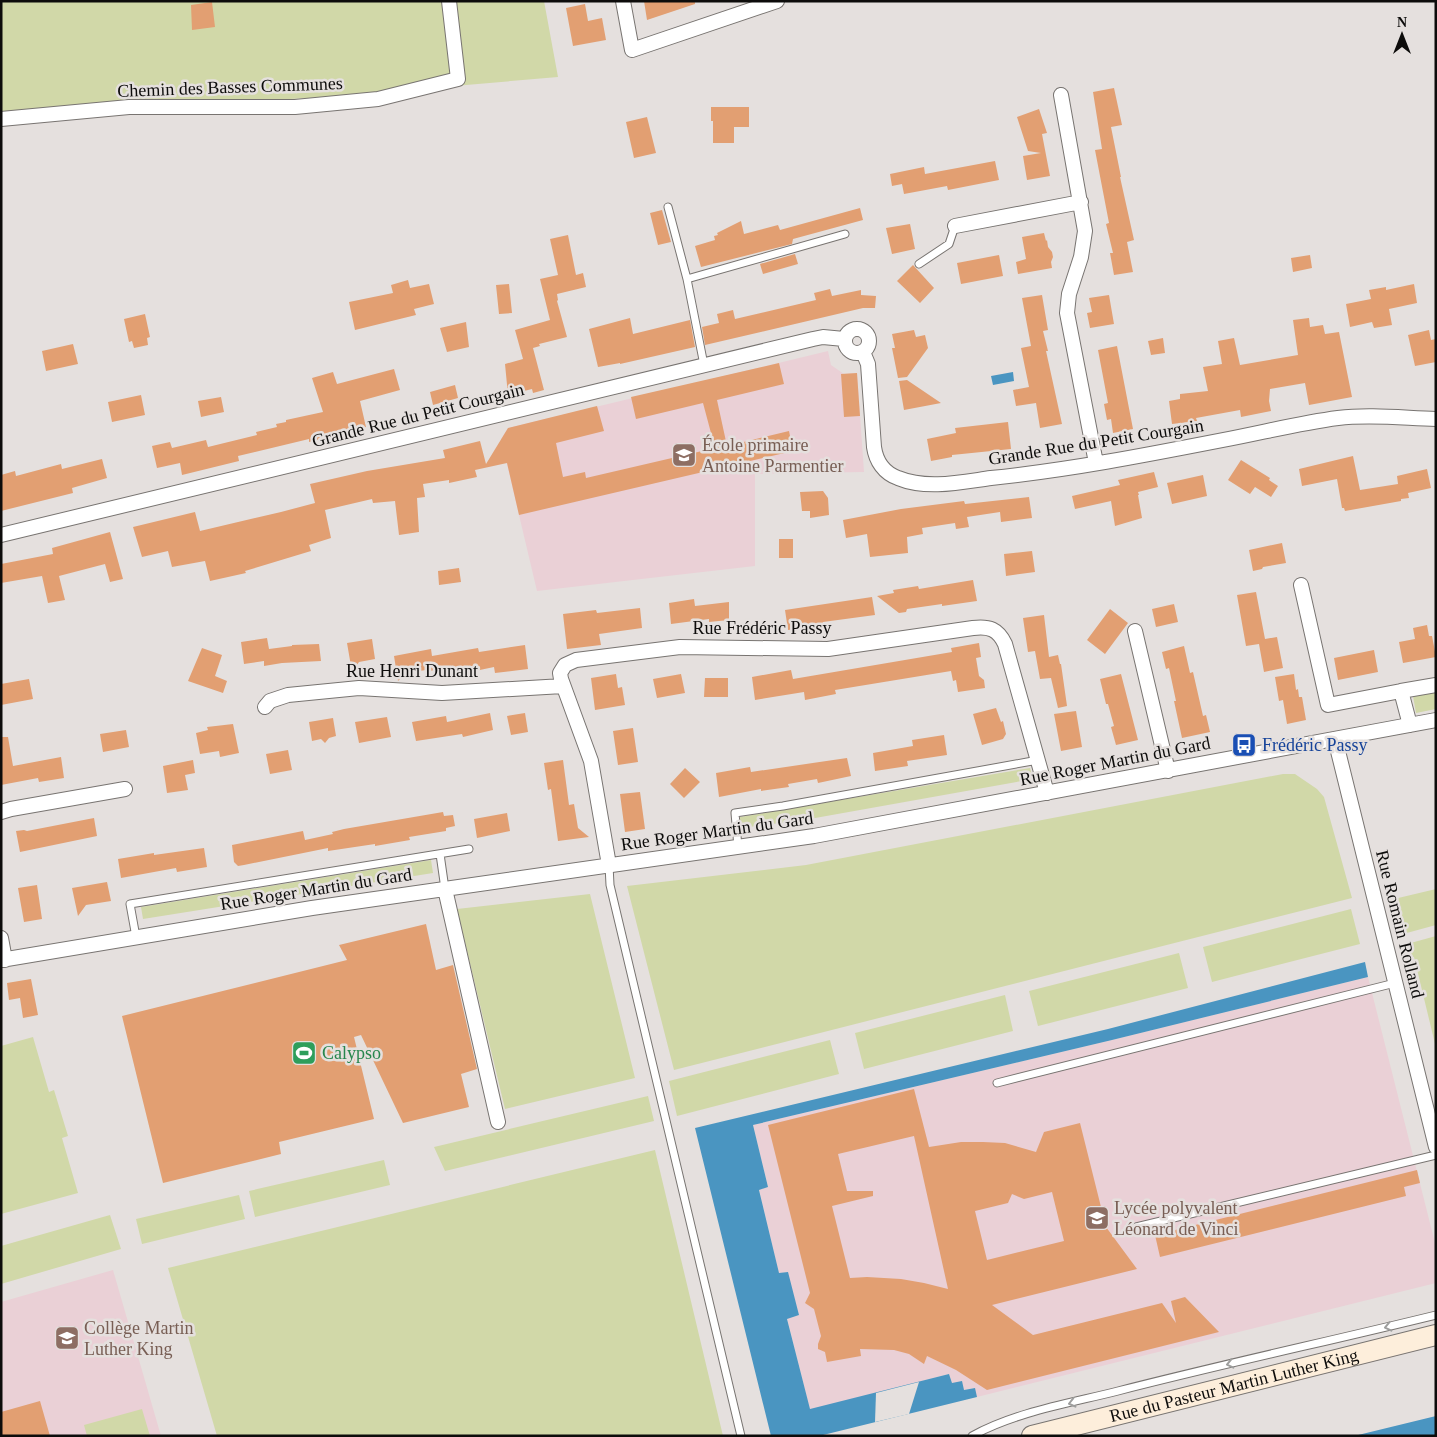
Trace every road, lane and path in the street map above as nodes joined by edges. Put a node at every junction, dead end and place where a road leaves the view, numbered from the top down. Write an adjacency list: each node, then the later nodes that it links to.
1 (449, 1): 5 (street, Chemin des Basses Communes)
2 (623, 1): 3 (street)
3 (777, 1)
4 (1060, 95): 6 (street)
5 (1, 119)
6 (1081, 202): 8 (street); 16 (street)
7 (668, 207): 11 (lane)
8 (955, 226): 10 (lane)
9 (845, 234): 11 (lane)
10 (919, 264)
11 (687, 279): 14 (lane)
12 (844, 338): 13 (street); 13 (street, Grande Rue du Petit Courgain); 14 (street, Grande Rue du Petit Courgain)
13 (863, 352): 16 (street, Grande Rue du Petit Courgain)
14 (704, 366): 17 (street, Grande Rue du Petit Courgain)
15 (1436, 420): 16 (street, Grande Rue du Petit Courgain)
16 (1096, 463)
17 (1, 535)
18 (1301, 584): 22 (street)
19 (1134, 631): 28 (street)
20 (1436, 684): 22 (street)
21 (562, 686): 23 (street, Rue Henri Dunant); 27 (street, Rue Frédéric Passy); 35 (street)
22 (1402, 691): 25 (street)
23 (264, 707)
24 (1436, 720): 25 (street, Rue Roger Martin du Gard)
25 (1410, 725): 26 (street, Rue Roger Martin du Gard)
26 (1335, 739): 28 (street, Rue Roger Martin du Gard); 40 (street, Rue Romain Rolland)
27 (1038, 760): 30 (street, Rue Frédéric Passy); 32 (lane)
28 (1168, 770): 30 (street, Rue Roger Martin du Gard)
29 (125, 790): 31 (street)
30 (1047, 793): 32 (street, Rue Roger Martin du Gard)
31 (1, 812)
32 (738, 847): 35 (street, Rue Roger Martin du Gard)
33 (469, 849): 34 (lane)
34 (440, 854): 36 (lane); 37 (lane)
35 (608, 865): 36 (street, Rue Roger Martin du Gard); 48 (lane)
36 (445, 889): 37 (street, Rue Roger Martin du Gard); 42 (street)
37 (136, 937): 39 (street, Rue Roger Martin du Gard)
38 (1, 938): 39 (street)
39 (3, 960)
40 (1395, 983): 41 (lane); 43 (street, Rue Romain Rolland)
41 (997, 1083)
42 (498, 1122)
43 (1436, 1147)
44 (1436, 1155): 45 (lane)
45 (1136, 1227)
46 (1436, 1315): 49 (lane, one-way to 49)
47 (1436, 1335): 50 (street, Rue du Pasteur Martin Luther King)
48 (741, 1436)
49 (972, 1436)
50 (1032, 1436)

